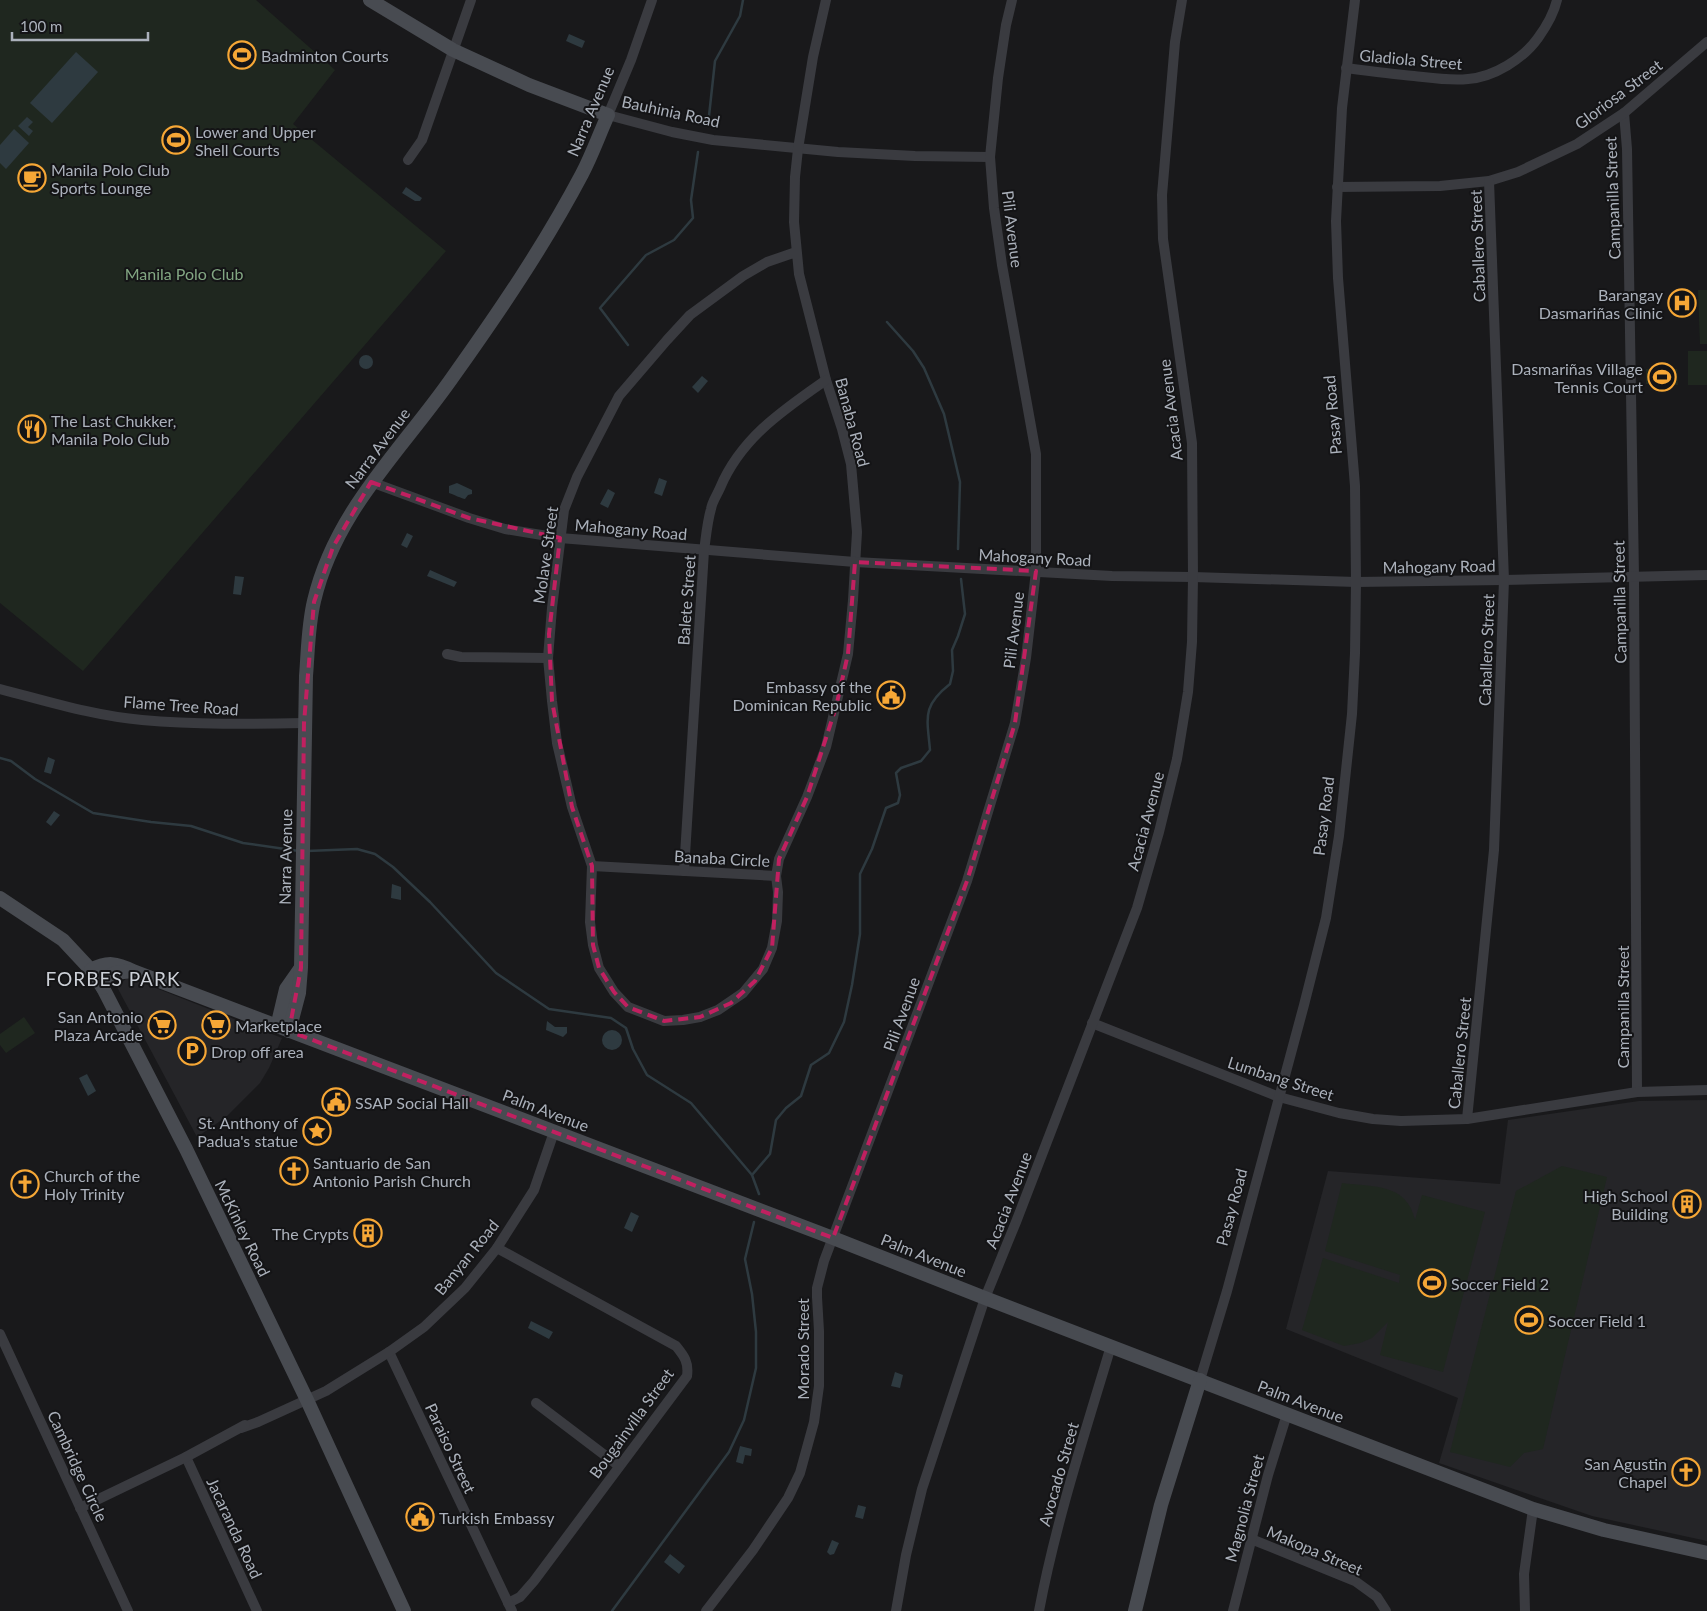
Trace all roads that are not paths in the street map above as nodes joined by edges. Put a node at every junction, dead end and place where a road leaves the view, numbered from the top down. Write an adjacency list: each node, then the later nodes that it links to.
1 (370, 0): 10 (street, Bauhinia Road)
2 (471, 0): 10 (street)
3 (652, 0): 13 (street, Narra Avenue)
4 (826, 0): 14 (street, Banaba Road)
5 (1012, 0): 15 (street, Pili Avenue)
6 (1182, 0): 28 (street, Acacia Avenue)
7 (1355, 0): 11 (street, Pasay Road)
8 (1556, 0): 11 (street, Gladiola Street)
9 (1707, 42): 12 (street, Gloriosa Street)
10 (453, 50): 13 (street, Bauhinia Road); 16 (street)
11 (1346, 68): 18 (street, Pasay Road)
12 (1624, 113): 17 (street, Gloriosa Street); 27 (street, Campanilla Street)
13 (608, 115): 14 (street, Bauhinia Road); 21 (street, Narra Avenue)
14 (798, 149): 15 (street, Bauhinia Road); 19 (street, Banaba Road)
15 (990, 157): 25 (street, Pili Avenue)
16 (408, 160)
17 (1489, 181): 18 (street, Gloriosa Street); 29 (street, Caballero Street)
18 (1337, 187): 30 (street, Pasay Road)
19 (796, 252): 20 (street, Banaba Road); 22 (street, Molave Street)
20 (826, 380): 23 (street, Balete Street); 24 (street, Banaba Road)
21 (371, 482): 22 (street, Mahogany Road); 34 (street, Narra Avenue)
22 (560, 538): 23 (street, Mahogany Road); 32 (street, Molave Street)
23 (704, 551): 24 (street, Mahogany Road); 36 (street, Balete Street)
24 (856, 562): 25 (street, Mahogany Road); 37 (street, Banaba Road)
25 (1036, 571): 28 (street, Mahogany Road); 49 (street, Pili Avenue)
26 (1707, 575): 27 (street, Mahogany Road)
27 (1634, 576): 29 (street, Mahogany Road); 45 (street, Campanilla Street)
28 (1193, 577): 30 (street, Mahogany Road); 42 (street, Acacia Avenue)
29 (1504, 580): 30 (street, Mahogany Road); 47 (street, Caballero Street)
30 (1356, 582): 46 (street, Pasay Road)
31 (447, 654): 32 (street)
32 (548, 658): 35 (street, Molave Street)
33 (0, 689): 34 (street, Flame Tree Road)
34 (304, 723): 43 (street, Narra Avenue)
35 (592, 866): 36 (street, Banaba Circle); 37 (street, Banaba Circle)
36 (684, 871): 37 (street, Banaba Circle)
37 (776, 876)
38 (0, 898): 39 (street, McKinley Road)
39 (91, 970): 40 (street, Palm Avenue); 41 (street, McKinley Road)
40 (133, 971): 41 (street); 43 (street, Palm Avenue)
41 (103, 988): 56 (street, McKinley Road)
42 (1092, 1024): 46 (street, Lumbang Street); 51 (street, Acacia Avenue)
43 (283, 1029): 48 (street, Palm Avenue)
44 (1707, 1090): 45 (street, Lumbang Street)
45 (1637, 1092): 47 (street, Lumbang Street)
46 (1279, 1097): 47 (street, Lumbang Street); 55 (street, Pasay Road)
47 (1467, 1119)
48 (554, 1132): 49 (street, Palm Avenue); 50 (street, Banyan Road)
49 (833, 1238): 51 (street, Palm Avenue); 69 (street, Morado Street)
50 (497, 1248): 54 (street, Banyan Road); 60 (street, Bougainvilla Street)
51 (985, 1298): 53 (street, Palm Avenue); 70 (street, Acacia Avenue)
52 (0, 1334): 61 (street, Cambridge Circle)
53 (1111, 1346): 55 (street, Palm Avenue); 71 (street, Avocado Street)
54 (389, 1352): 56 (street, Banyan Road); 65 (street, Paraiso Street)
55 (1200, 1380): 58 (street, Palm Avenue); 72 (street, Pasay Road)
56 (307, 1400): 59 (street, Banyan Road); 68 (street, McKinley Road)
57 (536, 1403): 60 (street)
58 (1287, 1414): 62 (street, Palm Avenue); 63 (street, Magnolia Street)
59 (186, 1457): 61 (street, Banyan Road); 67 (street, Jacaranda Road)
60 (619, 1466): 65 (street, Bougainvilla Street)
61 (80, 1508): 66 (street, Cambridge Circle)
62 (1532, 1509): 64 (street, Palm Avenue); 75 (street)
63 (1252, 1539): 73 (street, Magnolia Street); 74 (street, Makopa Street)
64 (1707, 1554)
65 (510, 1607)
66 (128, 1611)
67 (257, 1611)
68 (404, 1611)
69 (706, 1611)
70 (896, 1611)
71 (1039, 1611)
72 (1135, 1611)
73 (1233, 1611)
74 (1386, 1611)
75 (1525, 1611)

